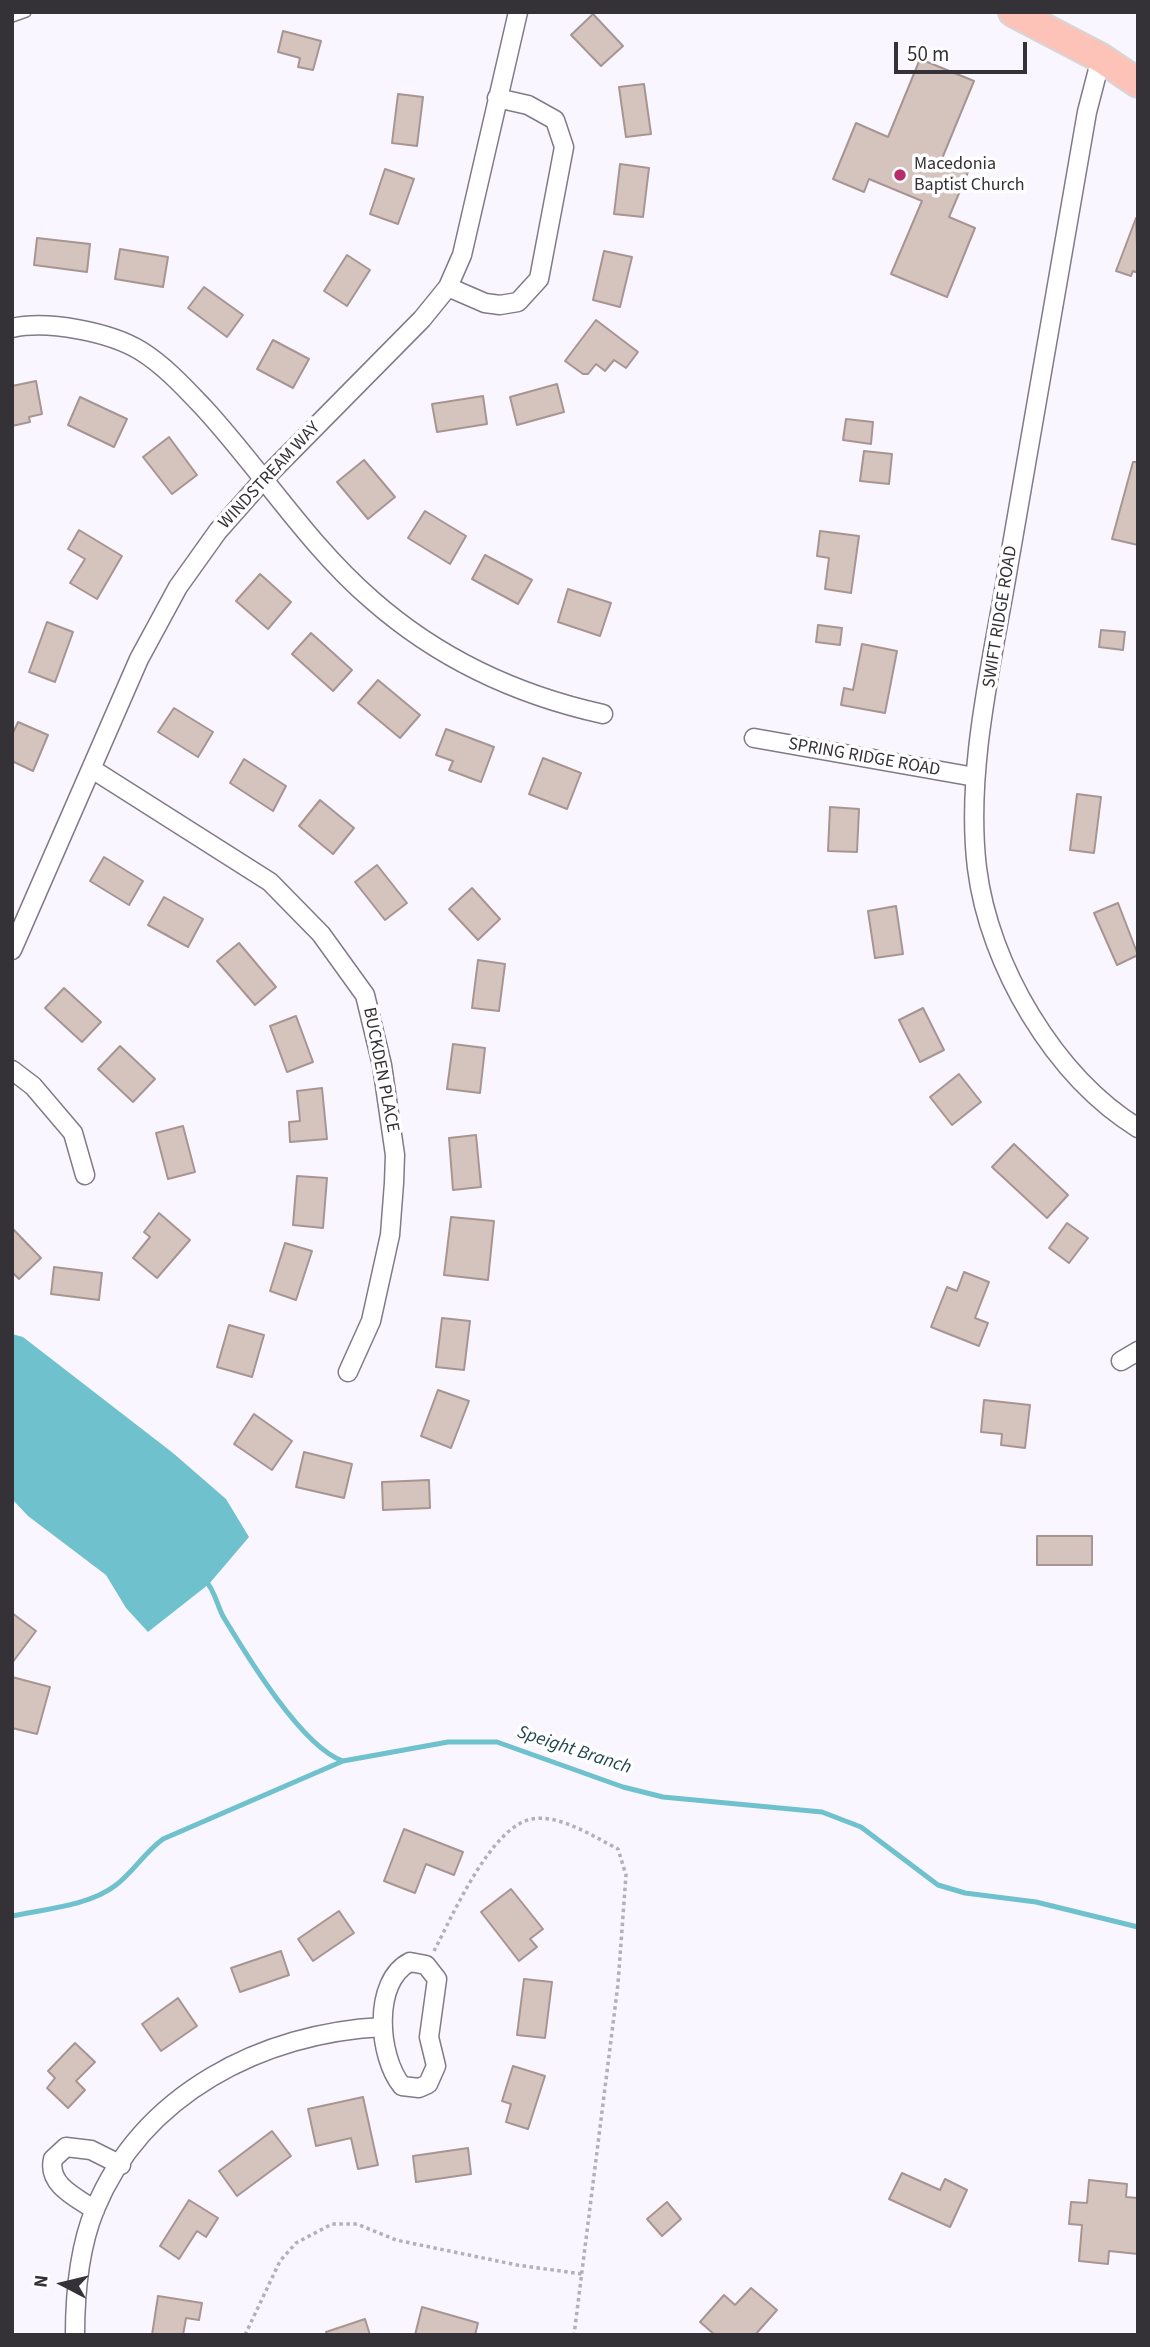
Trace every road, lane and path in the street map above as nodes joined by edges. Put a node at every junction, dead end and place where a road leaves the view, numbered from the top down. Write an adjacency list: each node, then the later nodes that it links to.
1 (26, 12): 4 (lane)
2 (518, 12): 7 (street, WINDSTREAM WAY)
3 (1013, 12): 5 (main road)
4 (12, 17)
5 (1101, 58): 6 (main road); 14 (street, SWIFT RIDGE ROAD)
6 (1138, 83)
7 (497, 98): 8 (street, WINDSTREAM WAY); 8 (street)
8 (448, 287): 10 (street, WINDSTREAM WAY)
9 (12, 328): 10 (street)
10 (264, 479): 11 (street); 13 (street, WINDSTREAM WAY)
11 (603, 714)
12 (754, 738): 14 (street, SPRING RIDGE ROAD)
13 (92, 769): 15 (street, WINDSTREAM WAY); 21 (street, BUCKDEN PLACE)
14 (975, 777): 17 (street, SWIFT RIDGE ROAD)
15 (12, 950)
16 (12, 1070): 18 (street)
17 (1138, 1128)
18 (85, 1175)
19 (1138, 1350): 20 (street)
20 (1121, 1361)
21 (348, 1372)
22 (426, 1965): 23 (street); 23 (street); 26 (path)
23 (382, 2026): 24 (street)
24 (121, 2165): 25 (street); 25 (street)
25 (94, 2210): 27 (street)
26 (582, 2274): 28 (path); 29 (path)
27 (75, 2335)
28 (245, 2335)
29 (574, 2335)

